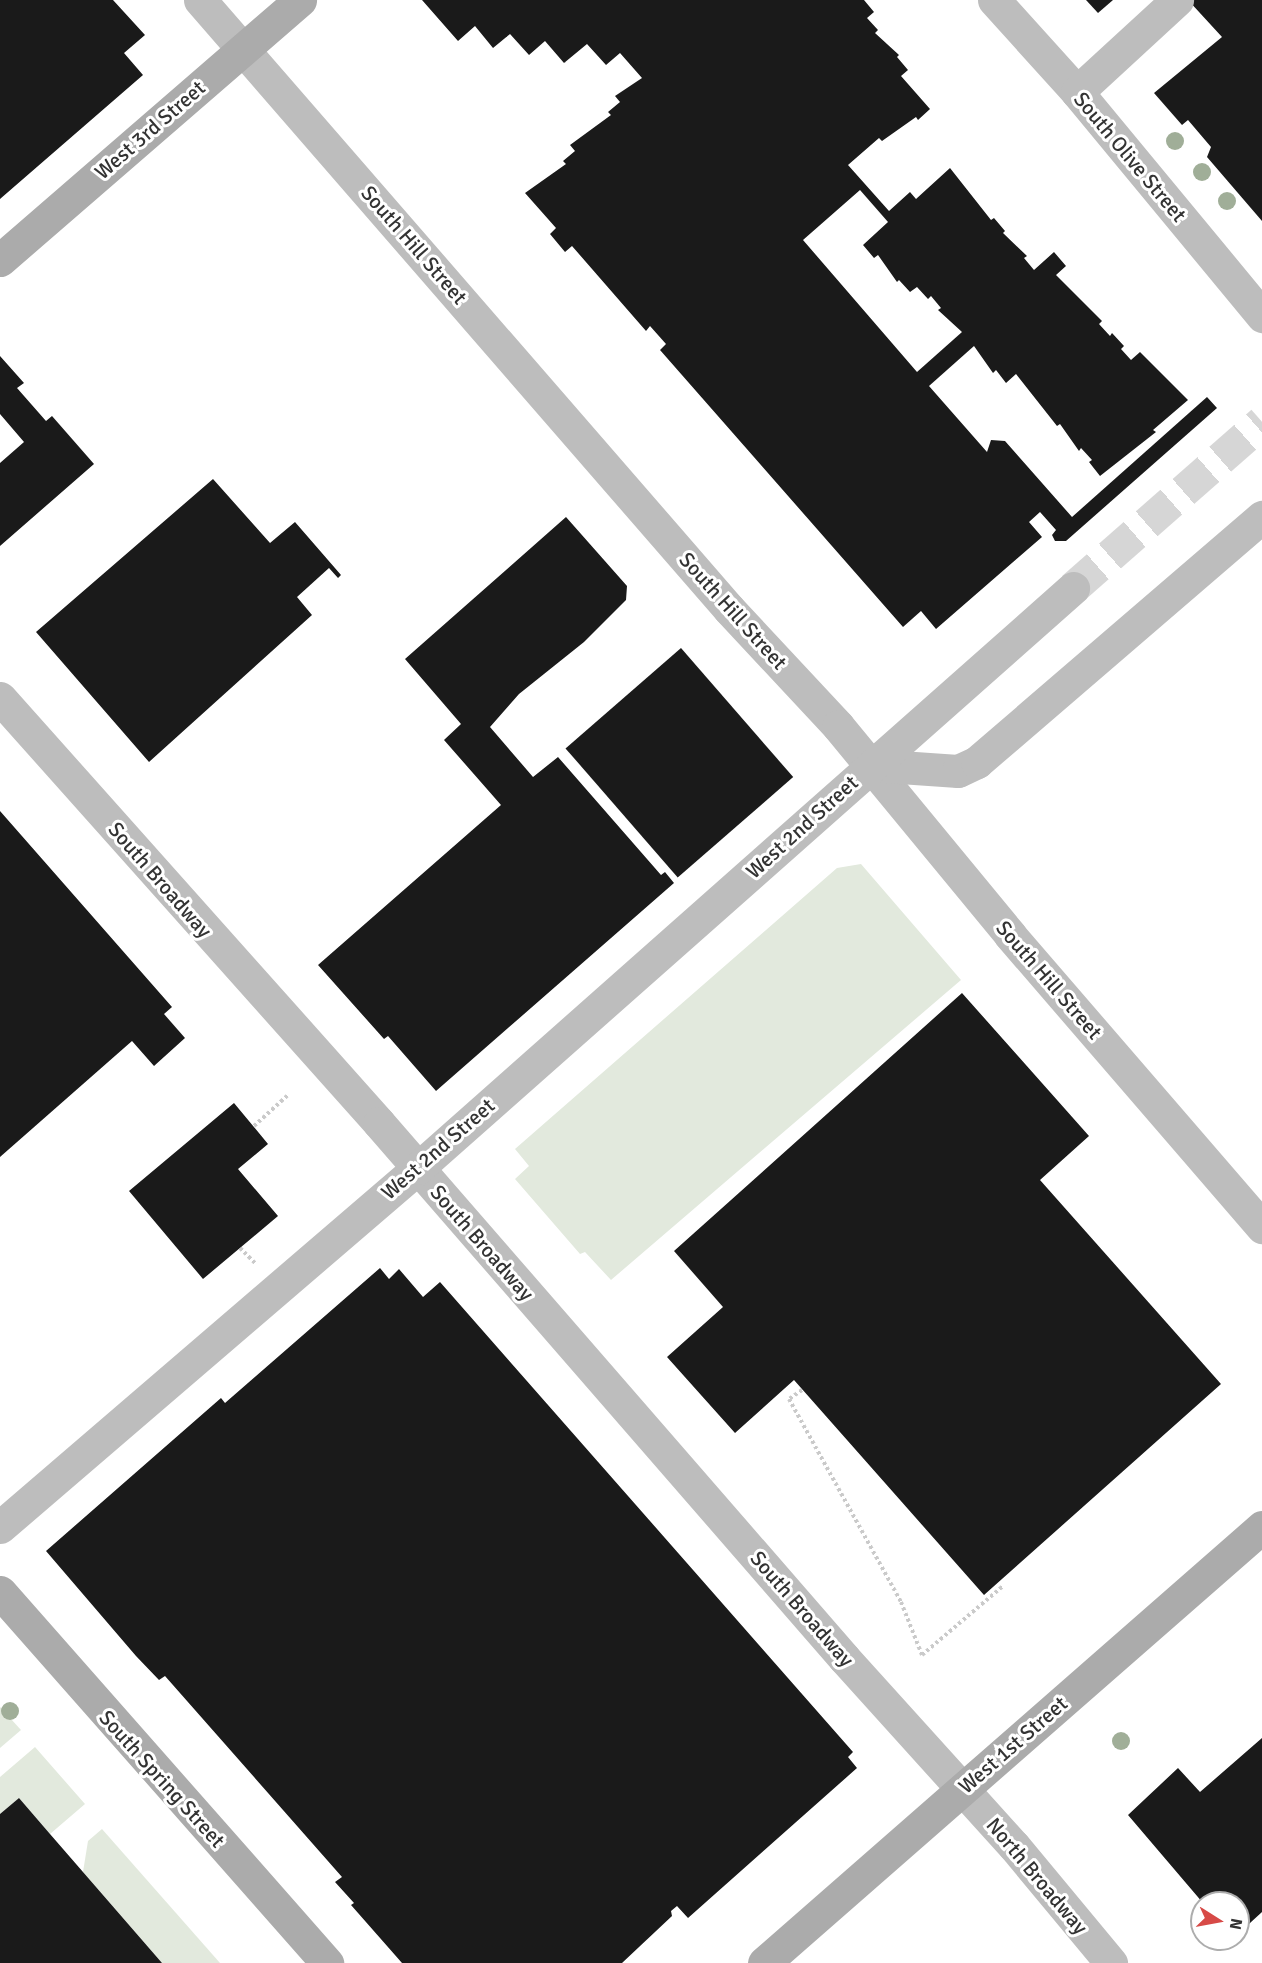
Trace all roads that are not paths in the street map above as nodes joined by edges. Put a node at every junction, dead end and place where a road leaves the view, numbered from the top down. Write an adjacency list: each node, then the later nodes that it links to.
1 (200, 0): 5 (main road, South Hill Street)
2 (300, 0): 5 (main road, West 3rd Street)
3 (994, 0): 6 (main road, South Olive Street)
4 (1177, 0): 6 (main road)
5 (242, 50): 7 (main road, West 3rd Street); 12 (main road, South Hill Street)
6 (1077, 92): 8 (main road, South Olive Street)
7 (0, 260)
8 (1262, 316)
9 (1262, 517): 12 (main road, West 2nd Street)
10 (1073, 588): 12 (main road, West 2nd Street)
11 (0, 698): 13 (main road, South Broadway)
12 (871, 765): 13 (main road, West 2nd Street); 14 (main road, South Hill Street)
13 (418, 1168): 15 (main road, West 2nd Street); 18 (main road, South Broadway)
14 (1262, 1227)
15 (0, 1527)
16 (1262, 1527): 18 (main road, West 1st Street)
17 (0, 1592): 19 (main road, South Spring Street)
18 (963, 1790): 20 (main road, West 1st Street); 21 (main road, North Broadway)
19 (327, 1963)
20 (764, 1963)
21 (1111, 1963)

